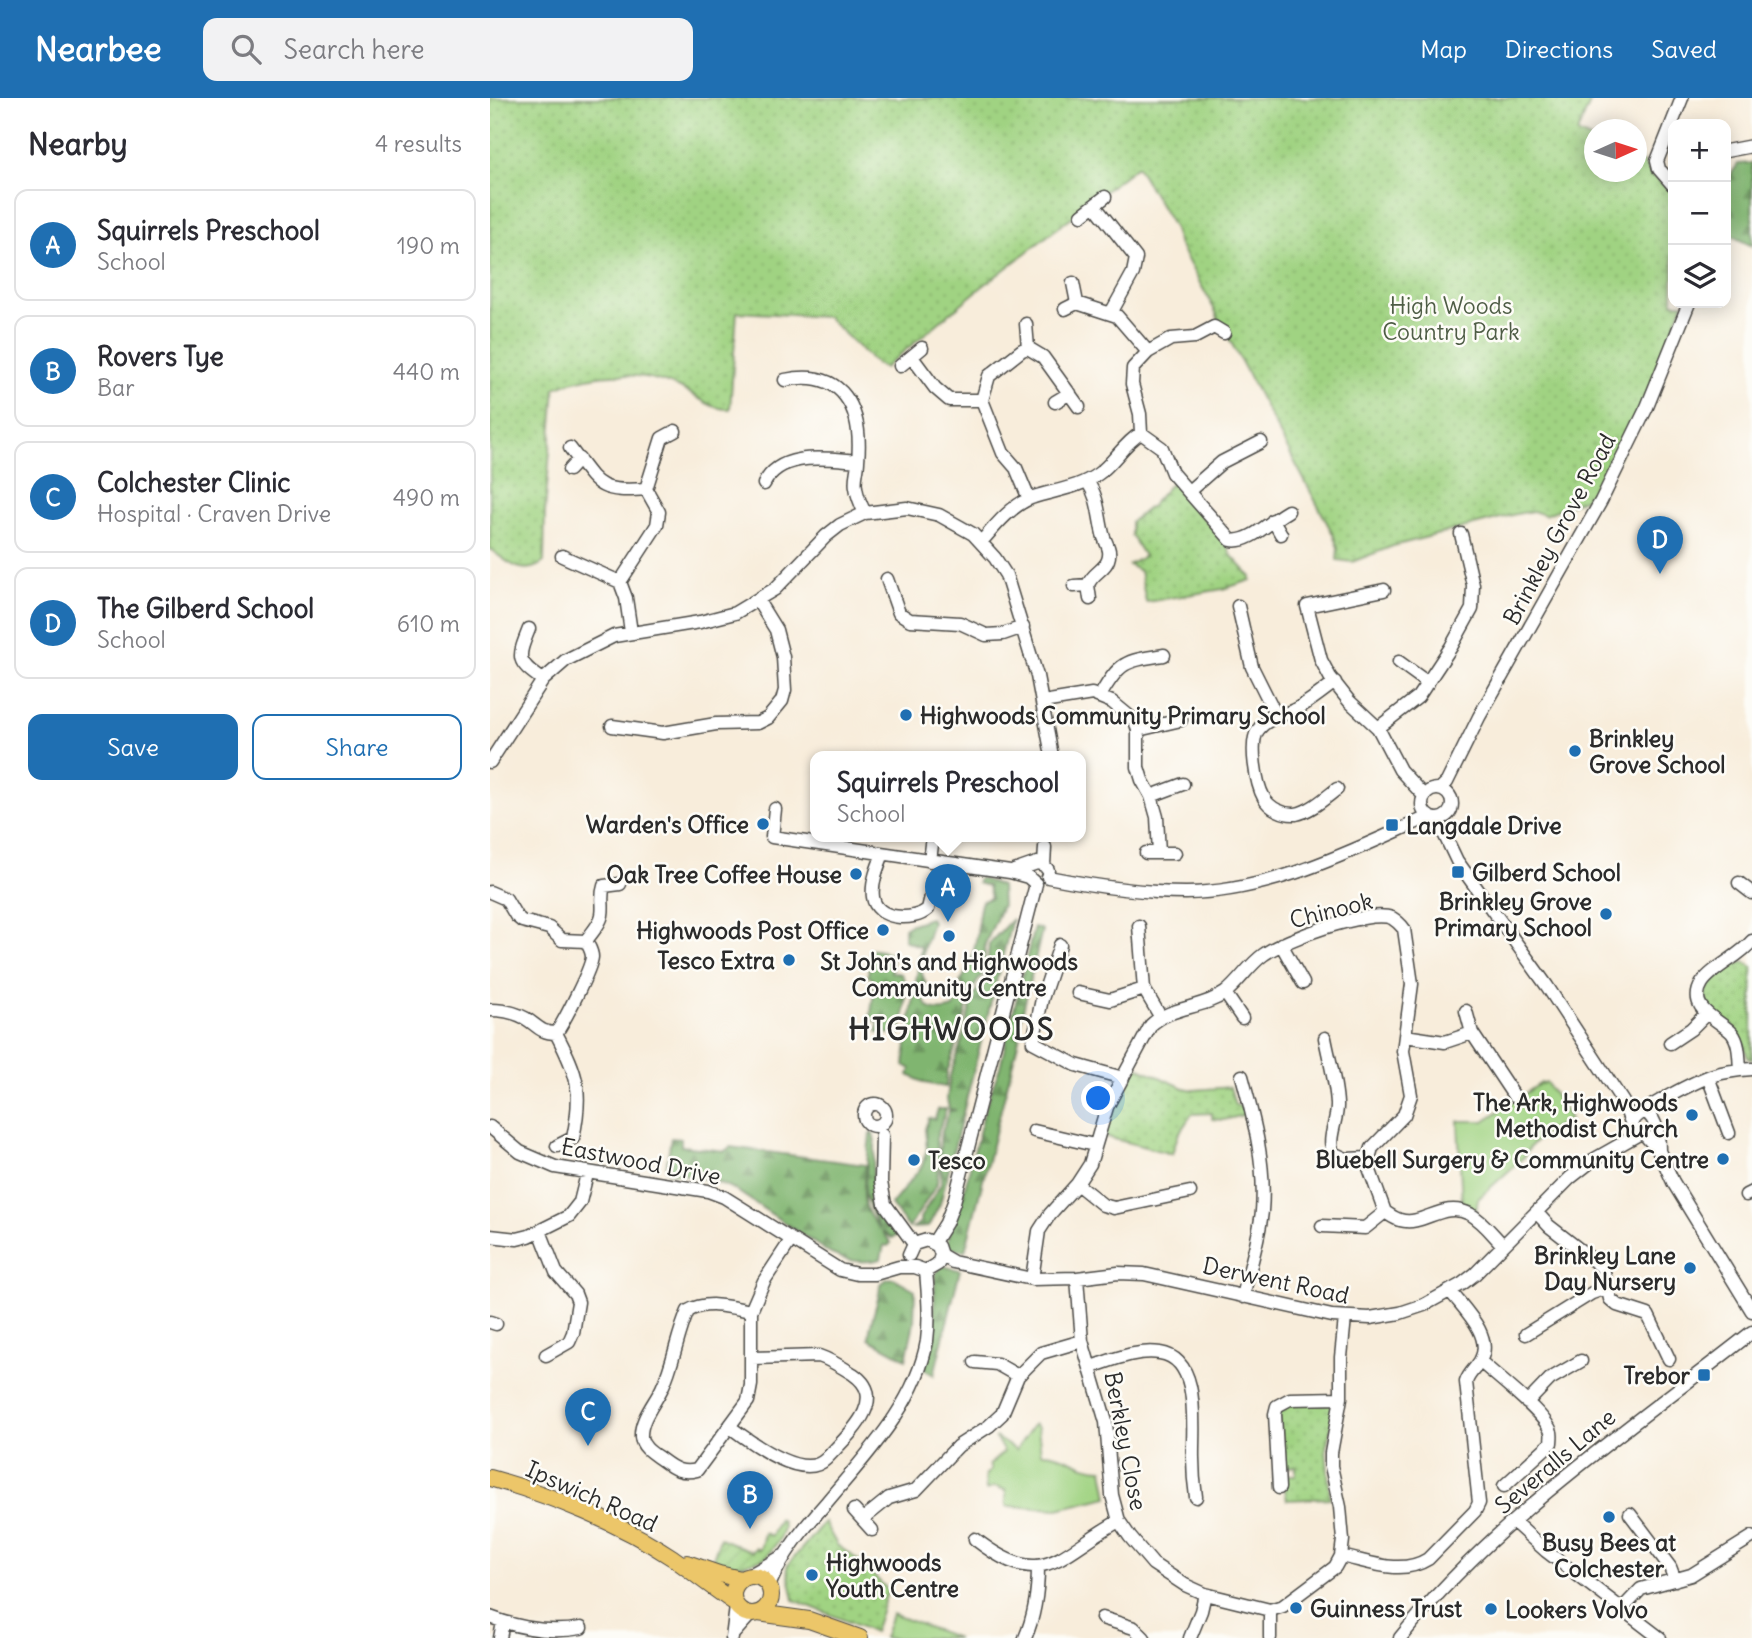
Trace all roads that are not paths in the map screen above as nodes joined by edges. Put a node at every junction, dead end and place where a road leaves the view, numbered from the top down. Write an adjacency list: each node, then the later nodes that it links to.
1 (1682, 98): 2 (street); 3 (street)
2 (1676, 119)
3 (1679, 119)
4 (1752, 146): 6 (street)
5 (1668, 148): 7 (street)
6 (1731, 150)
7 (1668, 176)
8 (1082, 215): 13 (street)
9 (1073, 283): 10 (street)
10 (1077, 303): 12 (street); 13 (street)
11 (1687, 308): 75 (street, Brinkley Grove Road)
12 (1065, 309)
13 (1111, 313): 18 (street)
14 (1026, 324): 17 (street)
15 (1217, 325): 18 (street)
16 (922, 348): 19 (street)
17 (1028, 348): 22 (street); 23 (street)
18 (1148, 352): 27 (street)
19 (912, 357): 20 (street); 23 (street)
20 (900, 366)
21 (785, 380): 33 (street)
22 (1070, 393): 24 (street); 25 (street)
23 (982, 400): 39 (street)
24 (1055, 402)
25 (1079, 407)
26 (675, 431): 37 (street)
27 (1141, 433): 35 (street); 38 (street)
28 (1237, 437): 31 (street)
29 (1261, 442): 31 (street)
30 (570, 448): 32 (street)
31 (1244, 451): 38 (street)
32 (579, 459): 34 (street); 37 (street)
33 (858, 461): 36 (street); 41 (street)
34 (569, 470)
35 (1087, 481): 39 (street); 49 (street)
36 (764, 484)
37 (646, 489): 48 (street)
38 (1189, 491): 42 (street)
39 (1029, 499): 45 (street)
40 (1288, 511): 42 (street)
41 (865, 513): 45 (street); 53 (street)
42 (1273, 520): 43 (street)
43 (1281, 534)
44 (1461, 534): 62 (street)
45 (982, 541): 55 (street)
46 (562, 556): 48 (street)
47 (887, 579): 55 (street)
48 (620, 582): 57 (street)
49 (1087, 585): 50 (street); 52 (street)
50 (1074, 586)
51 (1384, 590): 61 (street)
52 (1090, 599)
53 (758, 601): 57 (street); 67 (street)
54 (1238, 606): 65 (street)
55 (1023, 627): 64 (street)
56 (529, 629): 60 (street)
57 (631, 632): 60 (street)
58 (1164, 655): 63 (street)
59 (1399, 662): 62 (street)
60 (543, 680): 71 (street)
61 (1335, 682): 65 (street); 68 (street)
62 (1428, 683): 68 (street)
63 (1100, 696): 64 (street); 69 (street)
64 (1043, 702): 70 (street)
65 (1277, 717): 73 (street)
66 (1181, 720): 69 (street)
67 (612, 726)
68 (1378, 728): 75 (street)
69 (1138, 730): 74 (street)
70 (1051, 751)
71 (490, 762)
72 (1183, 784): 74 (street)
73 (1337, 789)
74 (1151, 796): 81 (street)
75 (1435, 803): 85 (street, Brinkley Grove Road); 114 (street)
76 (775, 809): 77 (street, Brinkley Grove Road)
77 (810, 839)
78 (842, 842): 82 (street, Brinkley Grove Road)
79 (932, 842): 83 (street)
80 (1046, 842): 85 (street)
81 (1175, 853)
82 (883, 854): 83 (street, Brinkley Grove Road); 84 (street)
83 (930, 860): 84 (street, Brinkley Grove Road)
84 (945, 863): 85 (street, Brinkley Grove Road)
85 (1037, 872): 131 (street)
86 (1738, 883): 89 (street)
87 (620, 884): 91 (street)
88 (490, 892): 91 (street)
89 (1752, 893)
90 (1139, 926): 96 (street)
91 (586, 942): 104 (street)
92 (1281, 944): 95 (street, Chinook); 98 (street, Chinook); 106 (street, Chinook)
93 (1059, 945): 112 (street)
94 (1749, 951): 101 (street)
95 (1303, 983)
96 (1144, 989): 97 (street); 102 (street)
97 (1078, 993)
98 (1225, 993): 102 (street, Chinook); 103 (street)
99 (490, 1010): 104 (street)
100 (1466, 1011): 105 (street)
101 (1706, 1014): 108 (street); 109 (street)
102 (1160, 1016): 112 (street)
103 (1242, 1018)
104 (556, 1033): 120 (street)
105 (1472, 1033): 106 (street); 113 (street)
106 (1405, 1036): 121 (street, Chinook)
107 (1325, 1038): 121 (street)
108 (1670, 1043)
109 (1746, 1070): 111 (street)
110 (1242, 1076): 138 (street)
111 (1707, 1077): 114 (street); 118 (street)
112 (1123, 1079): 119 (street)
113 (1514, 1096)
114 (1643, 1124): 126 (street, Derwent Road); 140 (street)
115 (490, 1127): 122 (street, Eastwood Drive)
116 (881, 1127): 133 (street)
117 (1034, 1131): 119 (street)
118 (1729, 1133)
119 (1094, 1145): 123 (street)
120 (557, 1146)
121 (1369, 1158): 125 (street)
122 (587, 1174): 128 (street); 130 (street, Eastwood Drive)
123 (1077, 1184): 124 (street); 135 (street)
124 (1190, 1192)
125 (1385, 1212): 127 (street); 132 (street)
126 (1537, 1213): 132 (street, Derwent Road); 136 (street)
127 (1322, 1226)
128 (540, 1231): 129 (street); 145 (street)
129 (490, 1236)
130 (791, 1240): 133 (street, Eastwood Drive); 139 (street)
131 (934, 1242): 133 (street); 133 (street, Eastwood Drive)
132 (1503, 1245): 137 (street, Derwent Road)
133 (918, 1258): 135 (street, Derwent Road); 166 (street)
134 (1077, 1278): 135 (street, Derwent Road); 138 (street, Derwent Road); 144 (street, Berkley Close)
135 (1032, 1279)
136 (1606, 1288): 143 (street); 147 (street)
137 (1451, 1292): 141 (street, Derwent Road); 150 (street)
138 (1243, 1297): 141 (street, Derwent Road)
139 (751, 1311): 146 (street); 155 (street)
140 (1752, 1311)
141 (1345, 1318): 153 (street)
142 (1752, 1332): 162 (street, Severalls Lane)
143 (1526, 1334)
144 (1082, 1341): 151 (street, Berkley Close); 152 (street)
145 (546, 1355)
146 (751, 1358): 155 (street); 155 (street)
147 (1669, 1359)
148 (1581, 1361): 154 (street)
149 (975, 1362): 152 (street)
150 (1481, 1362): 154 (street); 167 (street)
151 (1091, 1367): 159 (street); 161 (street, Berkley Close)
152 (1018, 1376): 163 (street)
153 (1341, 1398): 158 (street); 167 (street)
154 (1527, 1403): 157 (street)
155 (730, 1427)
156 (490, 1478): 168 (main road, Ipswich Road)
157 (1504, 1486)
158 (1279, 1488)
159 (1196, 1497)
160 (1630, 1514): 171 (street)
161 (1119, 1521): 169 (street); 173 (street, Berkley Close)
162 (1514, 1522): 175 (street); 189 (street, Severalls Lane)
163 (872, 1530)
164 (1752, 1537): 171 (street)
165 (975, 1539): 169 (street)
166 (783, 1556): 170 (street); 172 (street)
167 (1341, 1556): 176 (street)
168 (675, 1559): 170 (main road, Ipswich Road); 174 (main road, Ipswich Road)
169 (1038, 1567): 185 (street)
170 (745, 1577): 172 (main road); 174 (main road)
171 (1675, 1580): 175 (street)
172 (770, 1588): 174 (main road); 179 (main road, Ipswich Road)
173 (1205, 1594): 176 (street, Berkley Close); 187 (street)
174 (745, 1609): 179 (main road, Ipswich Road); 182 (street)
175 (1622, 1609): 190 (street)
176 (1270, 1610): 188 (street)
177 (490, 1618): 180 (street)
178 (1102, 1618): 186 (street)
179 (809, 1620): 184 (main road, Ipswich Road)
180 (503, 1622): 181 (street); 183 (street)
181 (573, 1632)
182 (733, 1636)
183 (500, 1638)
184 (860, 1638)
185 (1025, 1638)
186 (1144, 1638)
187 (1190, 1638)
188 (1270, 1638)
189 (1400, 1638)
190 (1660, 1638)

